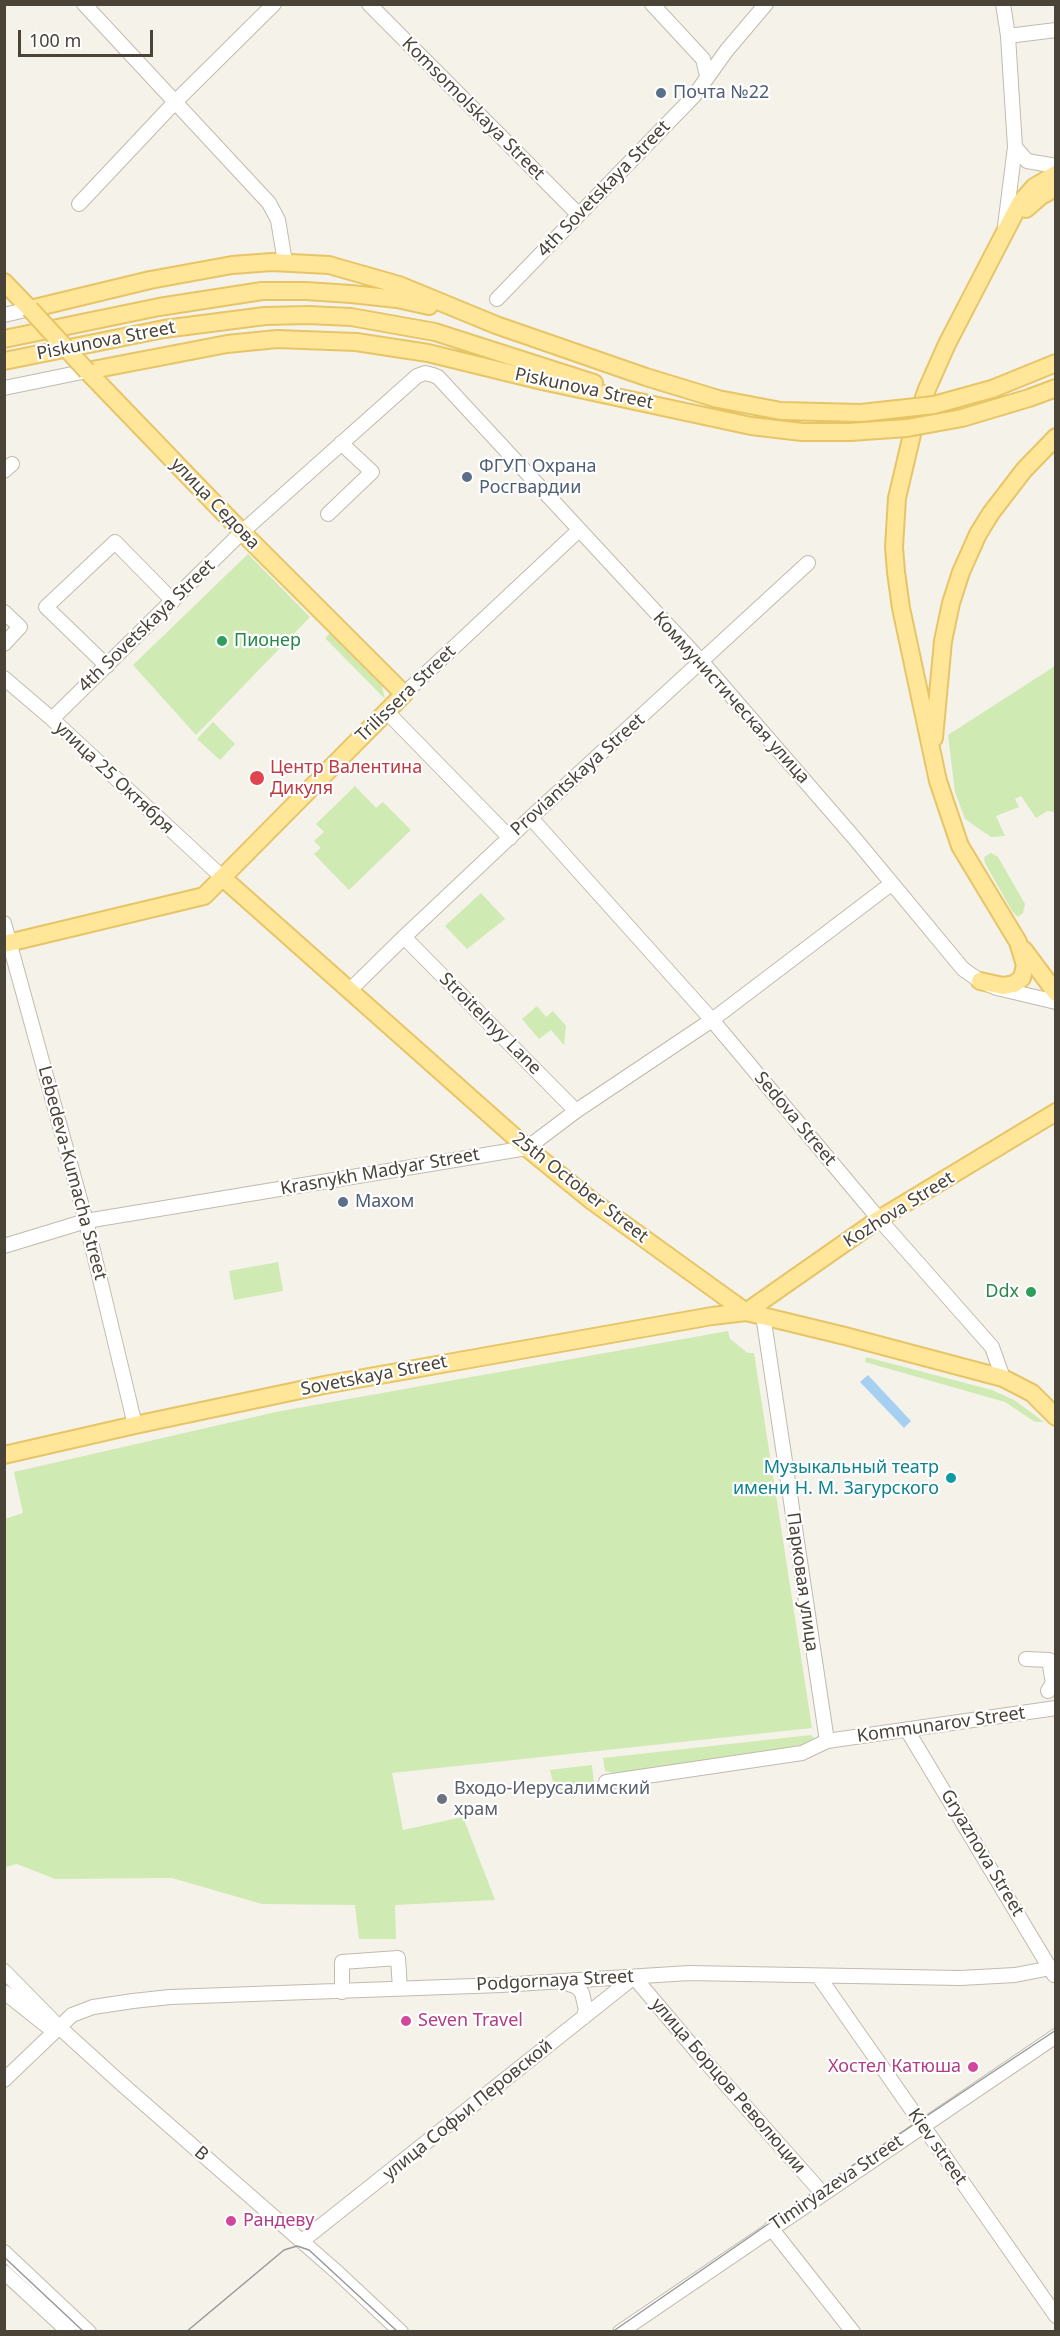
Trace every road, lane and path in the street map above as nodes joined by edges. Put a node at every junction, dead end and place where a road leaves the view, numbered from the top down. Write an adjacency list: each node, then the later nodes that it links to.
1 (84, 4): 10 (street)
2 (274, 4): 10 (street)
3 (369, 4): 16 (street, Komsomolskaya Street)
4 (652, 4): 9 (street)
5 (766, 4): 9 (street, 4th Sovetskaya Street)
6 (1003, 4): 8 (street)
7 (1056, 30): 8 (street)
8 (1008, 36): 11 (street)
9 (707, 76): 16 (street, 4th Sovetskaya Street)
10 (175, 102): 15 (street); 18 (street)
11 (1015, 147): 12 (street); 17 (street)
12 (1056, 166)
13 (1056, 174): 17 (main road)
14 (1056, 188): 17 (main road)
15 (79, 204)
16 (578, 214): 20 (street, 4th Sovetskaya Street)
17 (1004, 235): 46 (main road)
18 (285, 262): 21 (main road); 23 (main road)
19 (4, 282): 21 (main road)
20 (497, 299)
21 (30, 309): 22 (street); 27 (main road, улица Седова, bridge)
22 (4, 315)
23 (496, 325): 24 (main road, Piskunova Street); 26 (main road, bridge)
24 (4, 339)
25 (4, 361): 30 (main road, Piskunova Street)
26 (1056, 363)
27 (87, 371): 28 (street, Piskunova Street); 30 (main road, Piskunova Street); 35 (main road, улица Седова)
28 (4, 388)
29 (1056, 388): 30 (main road, bridge)
30 (669, 407)
31 (1056, 437): 46 (main road)
32 (341, 443): 33 (street); 34 (street, Коммунистическая улица); 35 (street, 4th Sovetskaya Street)
33 (328, 514)
34 (579, 530): 40 (street, Коммунистическая улица); 43 (street, Trilissera Street)
35 (242, 532): 37 (street, 4th Sovetskaya Street); 43 (main road, улица Седова)
36 (808, 563): 40 (street, Proviantskaya Street)
37 (173, 601): 41 (street, 4th Sovetskaya Street); 41 (street)
38 (4, 612): 39 (street)
39 (4, 644)
40 (702, 662): 47 (street, Proviantskaya Street); 50 (street, Коммунистическая улица)
41 (106, 666): 45 (street, 4th Sovetskaya Street)
42 (4, 678): 45 (street, улица 25 Октября)
43 (404, 694): 44 (main road, Trilissera Street)
44 (386, 711): 48 (street); 49 (main road, Trilissera Street)
45 (52, 719): 49 (street, улица 25 Октября)
46 (932, 757): 53 (main road)
47 (531, 818): 48 (street, Proviantskaya Street); 59 (street, Sedova Street)
48 (510, 838): 52 (street, Proviantskaya Street)
49 (223, 878): 54 (main road, Trilissera Street); 56 (main road, 25th October Street)
50 (891, 884): 55 (street, Коммунистическая улица); 59 (street, Krasnykh Madyar Street)
51 (4, 923): 54 (street, Lebedeva-Kumacha Street)
52 (404, 937): 56 (street, Proviantskaya Street); 60 (street, Stroitelnyy Lane)
53 (1018, 942): 55 (main road); 57 (main road)
54 (7, 944): 64 (street, Lebedeva-Kumacha Street)
55 (980, 981): 58 (street, Коммунистическая улица)
56 (350, 990): 62 (main road, 25th October Street)
57 (1056, 993)
58 (1056, 1002)
59 (712, 1020): 60 (street, Krasnykh Madyar Street); 63 (street, Sedova Street)
60 (576, 1111): 62 (street, Krasnykh Madyar Street)
61 (1056, 1112): 63 (main road, Kozhova Street)
62 (527, 1148): 64 (street, Krasnykh Madyar Street); 66 (main road, 25th October Street)
63 (879, 1219): 66 (main road, Kozhova Street); 68 (street, Sedova Street)
64 (86, 1221): 65 (street, Krasnykh Madyar Street); 70 (street, Lebedeva-Kumacha Street)
65 (4, 1246)
66 (746, 1312): 67 (main road, 25th October Street); 70 (main road, Sovetskaya Street)
67 (764, 1315): 68 (main road, 25th October Street); 76 (street, Парковая улица)
68 (1003, 1378): 69 (main road)
69 (1056, 1417)
70 (135, 1425): 71 (main road, Sovetskaya Street)
71 (4, 1455)
72 (1026, 1659): 73 (street)
73 (1048, 1691)
74 (1056, 1708): 75 (street, Kommunarov Street)
75 (908, 1730): 76 (street, Kommunarov Street); 79 (street, Gryaznova Street)
76 (827, 1742): 77 (street, Kommunarov Street)
77 (606, 1782)
78 (4, 1971): 87 (street, B)
79 (1054, 1971): 81 (street, Podgornaya Street)
80 (634, 1977): 81 (street, Podgornaya Street); 82 (street, Podgornaya Street); 86 (street, улица Софьи Перовской); 91 (street, улица Борцов Революции)
81 (819, 1977): 90 (street, Kiev street)
82 (560, 1981): 83 (street, Podgornaya Street); 86 (street)
83 (400, 1989): 85 (street, Podgornaya Street); 85 (street)
84 (4, 1992): 87 (street)
85 (342, 1992): 87 (street, Podgornaya Street)
86 (583, 2018): 93 (street, улица Софьи Перовской)
87 (56, 2029): 89 (street, Podgornaya Street); 93 (street, B)
88 (1056, 2036): 90 (street, Timiryazeva Street)
89 (4, 2080)
90 (923, 2125): 91 (street, Timiryazeva Street); 96 (street, Kiev street)
91 (823, 2194): 92 (street, Timiryazeva Street)
92 (771, 2228): 100 (street, Timiryazeva Street); 101 (street)
93 (302, 2241): 99 (street, B)
94 (4, 2252): 98 (street)
95 (4, 2272): 97 (street)
96 (1056, 2316)
97 (69, 2331)
98 (89, 2331)
99 (401, 2331)
100 (620, 2331)
101 (853, 2331)

